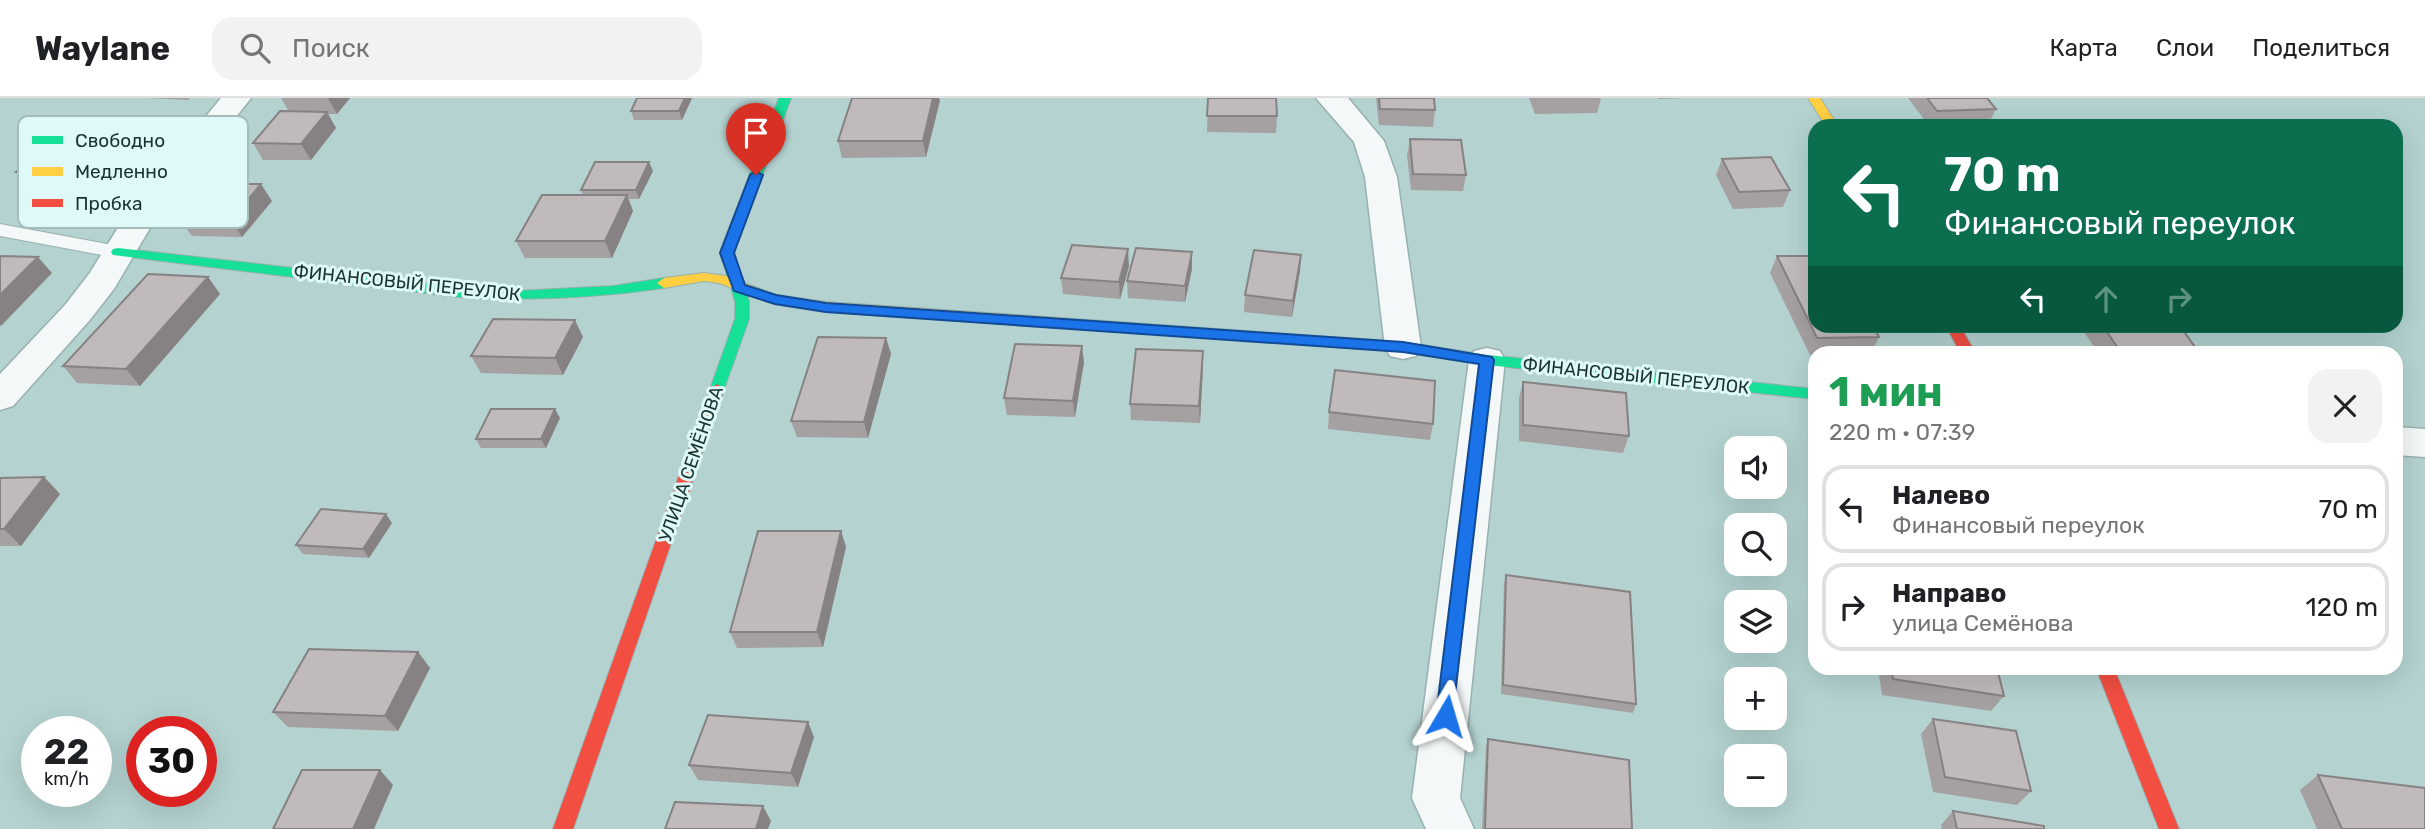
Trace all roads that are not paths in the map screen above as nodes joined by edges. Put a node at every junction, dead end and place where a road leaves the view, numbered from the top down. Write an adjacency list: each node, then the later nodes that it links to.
1 (236, 98): 5 (street)
2 (785, 98): 10 (street, УЛИЦА СЕМЁНОВА)
3 (1331, 98): 11 (street)
4 (1814, 98): 6 (street)
5 (221, 116)
6 (1828, 119)
7 (133, 228): 9 (street)
8 (0, 230): 9 (lane, ФИНАНСОВЫЙ ПЕРЕУЛОК)
9 (118, 252): 10 (street, ФИНАНСОВЫЙ ПЕРЕУЛОК); 14 (street)
10 (739, 288): 11 (street, ФИНАНСОВЫЙ ПЕРЕУЛОК); 18 (street, УЛИЦА СЕМЁНОВА)
11 (1403, 347): 12 (street, ФИНАНСОВЫЙ ПЕРЕУЛОК)
12 (1487, 360): 13 (street, ФИНАНСОВЫЙ ПЕРЕУЛОК); 19 (street)
13 (1808, 393)
14 (0, 397)
15 (2403, 441): 16 (street)
16 (2425, 443)
17 (2108, 675): 20 (street)
18 (563, 829)
19 (1450, 829)
20 (2169, 829)

